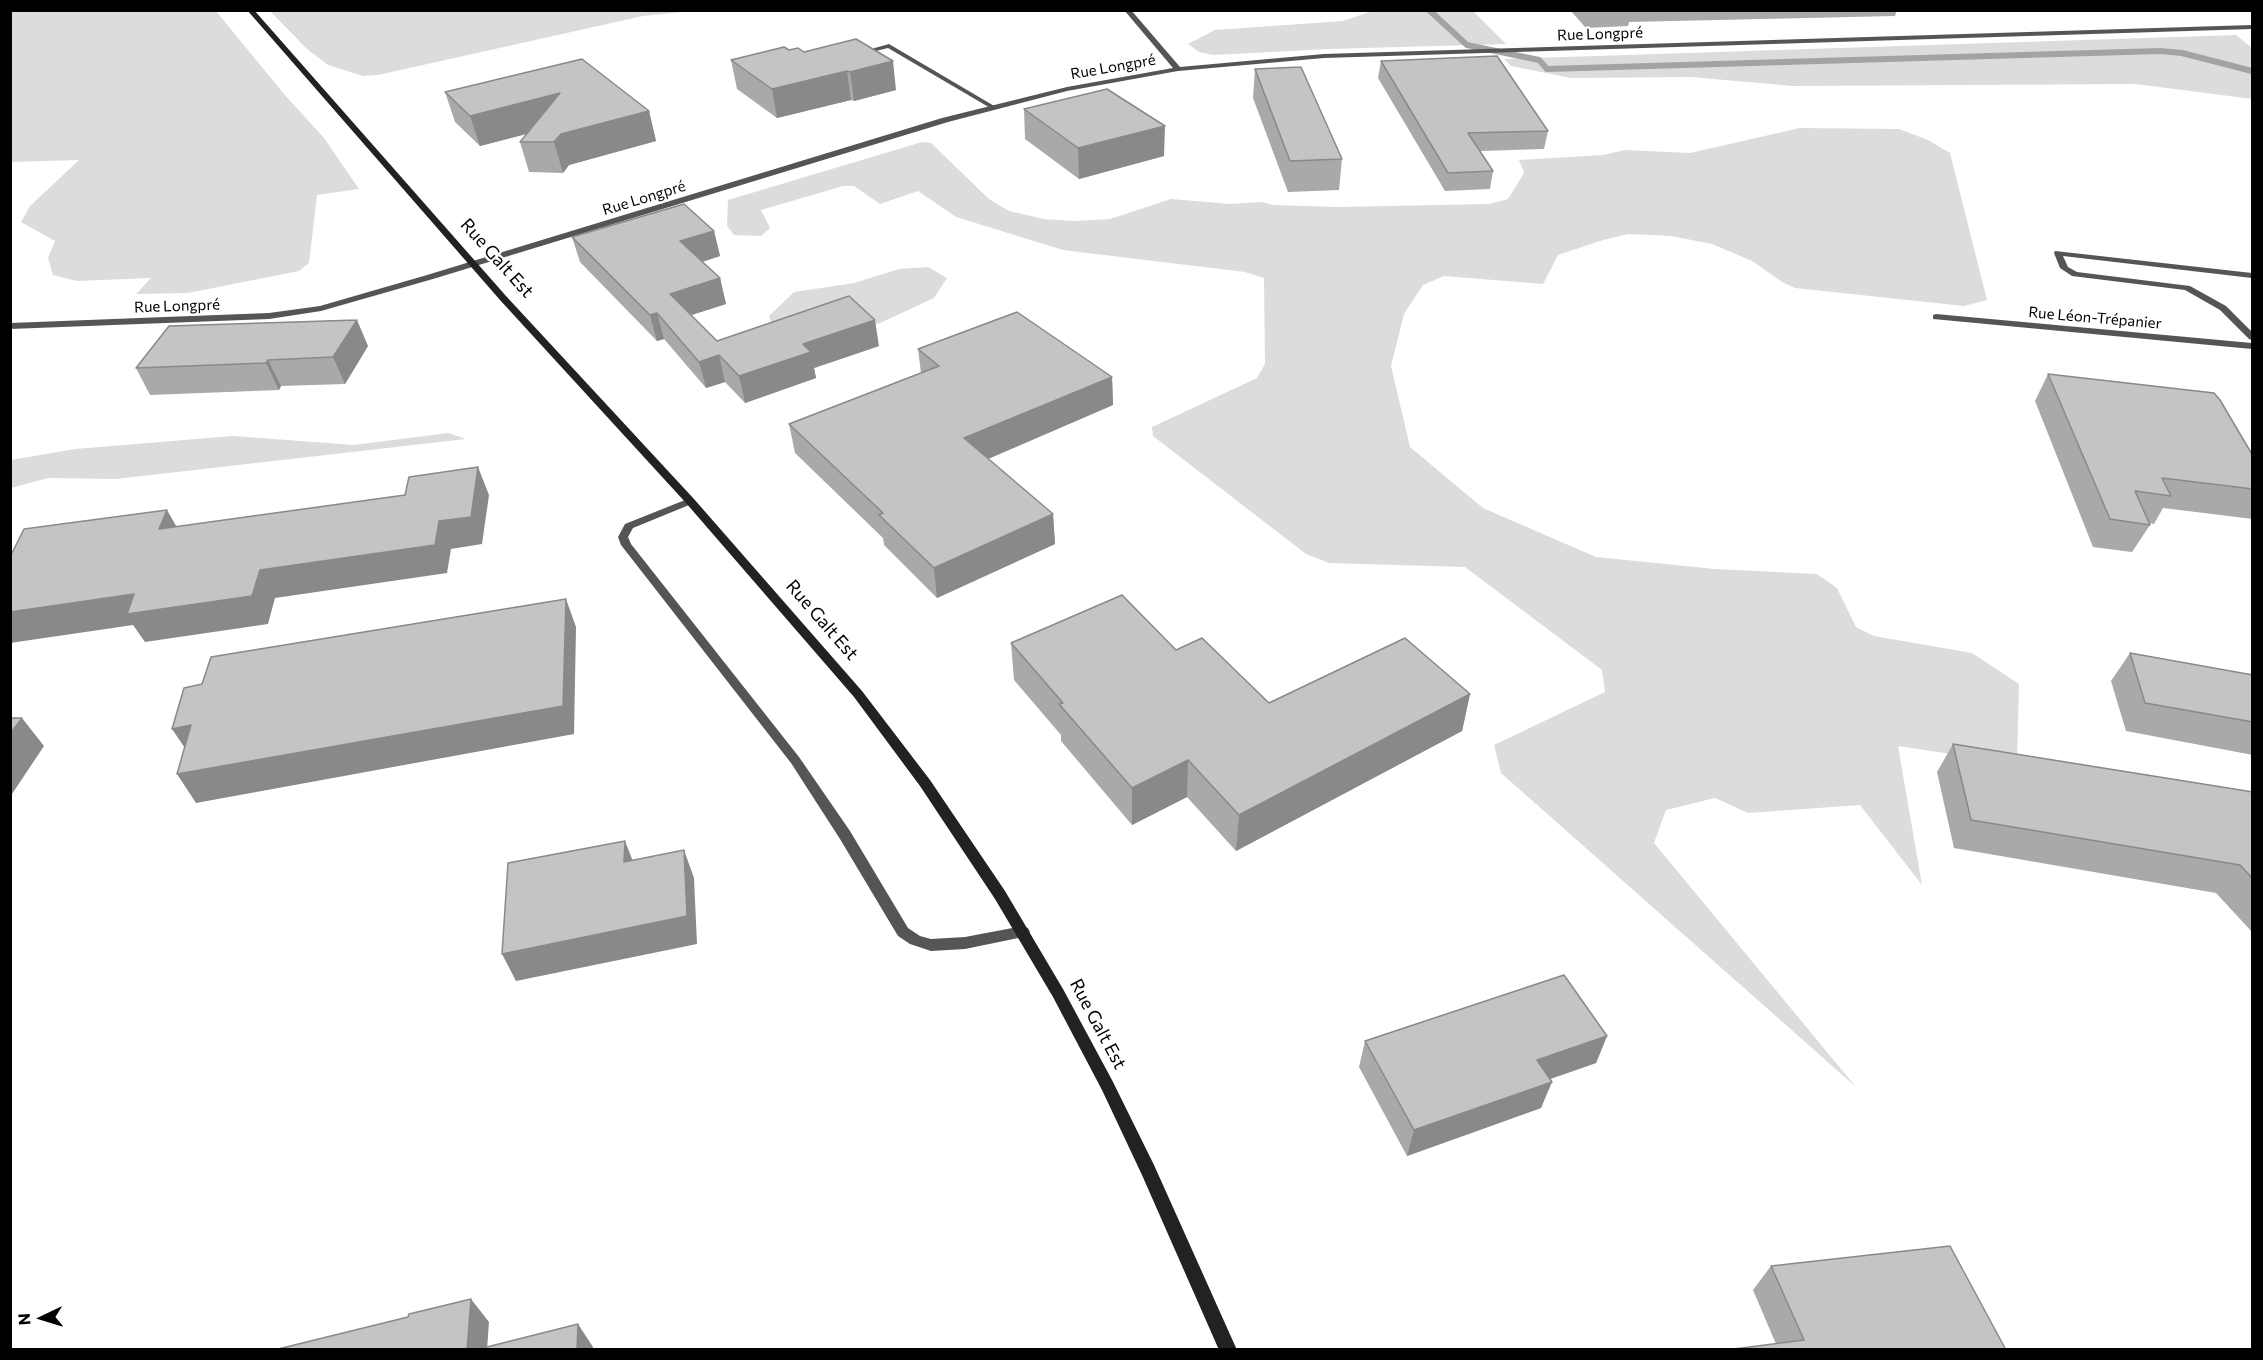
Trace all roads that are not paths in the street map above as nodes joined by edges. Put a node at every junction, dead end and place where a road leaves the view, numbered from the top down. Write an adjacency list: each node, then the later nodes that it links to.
1 (250, 10): 7 (street, Rue Galt Est)
2 (1127, 10): 5 (street)
3 (2253, 27): 5 (street, Rue Longpré)
4 (846, 57): 6 (street)
5 (1179, 69): 6 (street, Rue Longpré)
6 (994, 108): 7 (street, Rue Longpré)
7 (473, 264): 12 (street, Rue Longpré); 15 (street, Rue Galt Est)
8 (2164, 264): 9 (street); 10 (street); 10 (street)
9 (2253, 275)
10 (2177, 286): 13 (street)
11 (1936, 317): 14 (street, Rue Léon-Trépanier)
12 (10, 326)
13 (2253, 338)
14 (2253, 346)
15 (690, 501): 16 (street, Rue Galt Est); 16 (street)
16 (1023, 932): 17 (street, Rue Galt Est)
17 (1228, 1350)

